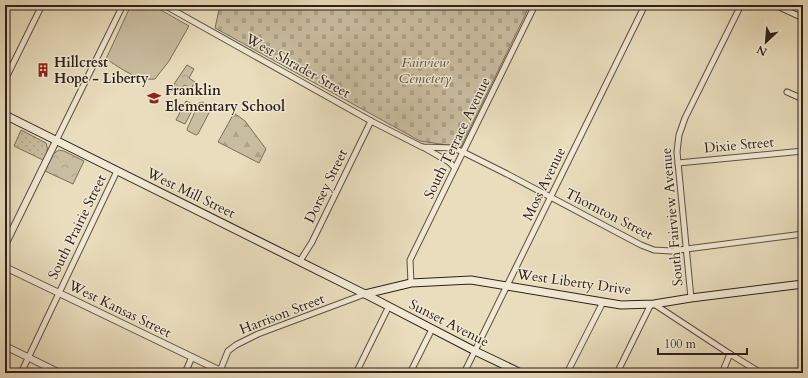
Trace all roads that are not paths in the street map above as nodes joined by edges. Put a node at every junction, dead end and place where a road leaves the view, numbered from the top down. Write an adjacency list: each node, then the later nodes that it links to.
1 (42, 5): 9 (street)
2 (123, 5): 14 (street)
3 (164, 5): 13 (street, West Shrader Street)
4 (535, 5): 17 (street, South Terrace Avenue)
5 (645, 5): 21 (street, Moss Avenue)
6 (741, 5): 18 (street, South Fairview Avenue)
7 (775, 5): 8 (street)
8 (803, 18)
9 (5, 80)
10 (787, 92): 11 (street)
11 (803, 99)
12 (5, 115): 14 (main road, West Mill Street)
13 (371, 121): 15 (street, West Shrader Street); 25 (street, Dorsey Street)
14 (56, 141): 20 (main road, West Mill Street); 23 (street)
15 (422, 147): 17 (street, West Shrader Street); 19 (street, West Shrader Street)
16 (803, 151): 18 (street, Dixie Street)
17 (463, 152): 19 (street, South Terrace Avenue); 21 (street, Thornton Street)
18 (678, 163): 24 (street, South Fairview Avenue)
19 (455, 168): 27 (street, South Terrace Avenue)
20 (117, 171): 25 (main road, West Mill Street); 30 (street, South Prairie Street)
21 (551, 197): 24 (street, Thornton Street); 29 (street, Moss Avenue)
22 (803, 234): 24 (street, Thornton Street)
23 (5, 245)
24 (686, 249): 32 (street, South Fairview Avenue)
25 (300, 262): 31 (main road, West Mill Street)
26 (5, 267): 30 (street, West Kansas Street)
27 (411, 283): 29 (main road, West Liberty Drive); 31 (main road, West Liberty Drive)
28 (803, 284): 32 (main road, West Liberty Drive)
29 (507, 286): 33 (main road, West Liberty Drive); 38 (street, Moss Avenue)
30 (59, 293): 40 (street, West Kansas Street); 41 (street, South Prairie Street)
31 (365, 294): 35 (main road, Sunset Avenue); 42 (street, Harrison Street)
32 (691, 298): 34 (main road, West Liberty Drive)
33 (603, 302): 34 (main road, West Liberty Drive); 50 (street)
34 (652, 304): 39 (street); 51 (street)
35 (388, 306): 36 (main road, Sunset Avenue); 46 (street)
36 (432, 329): 38 (main road, Sunset Avenue); 47 (street)
37 (5, 346): 41 (street)
38 (475, 351): 48 (street, Moss Avenue); 49 (main road, Sunset Avenue)
39 (730, 354): 52 (street); 53 (street)
40 (192, 357): 42 (street, West Kansas Street); 45 (street)
41 (29, 358): 43 (street, South Prairie Street); 44 (street)
42 (222, 372)
43 (21, 373)
44 (60, 373)
45 (185, 373)
46 (356, 373)
47 (410, 373)
48 (464, 373)
49 (521, 373)
50 (568, 373)
51 (617, 373)
52 (722, 373)
53 (761, 373)

